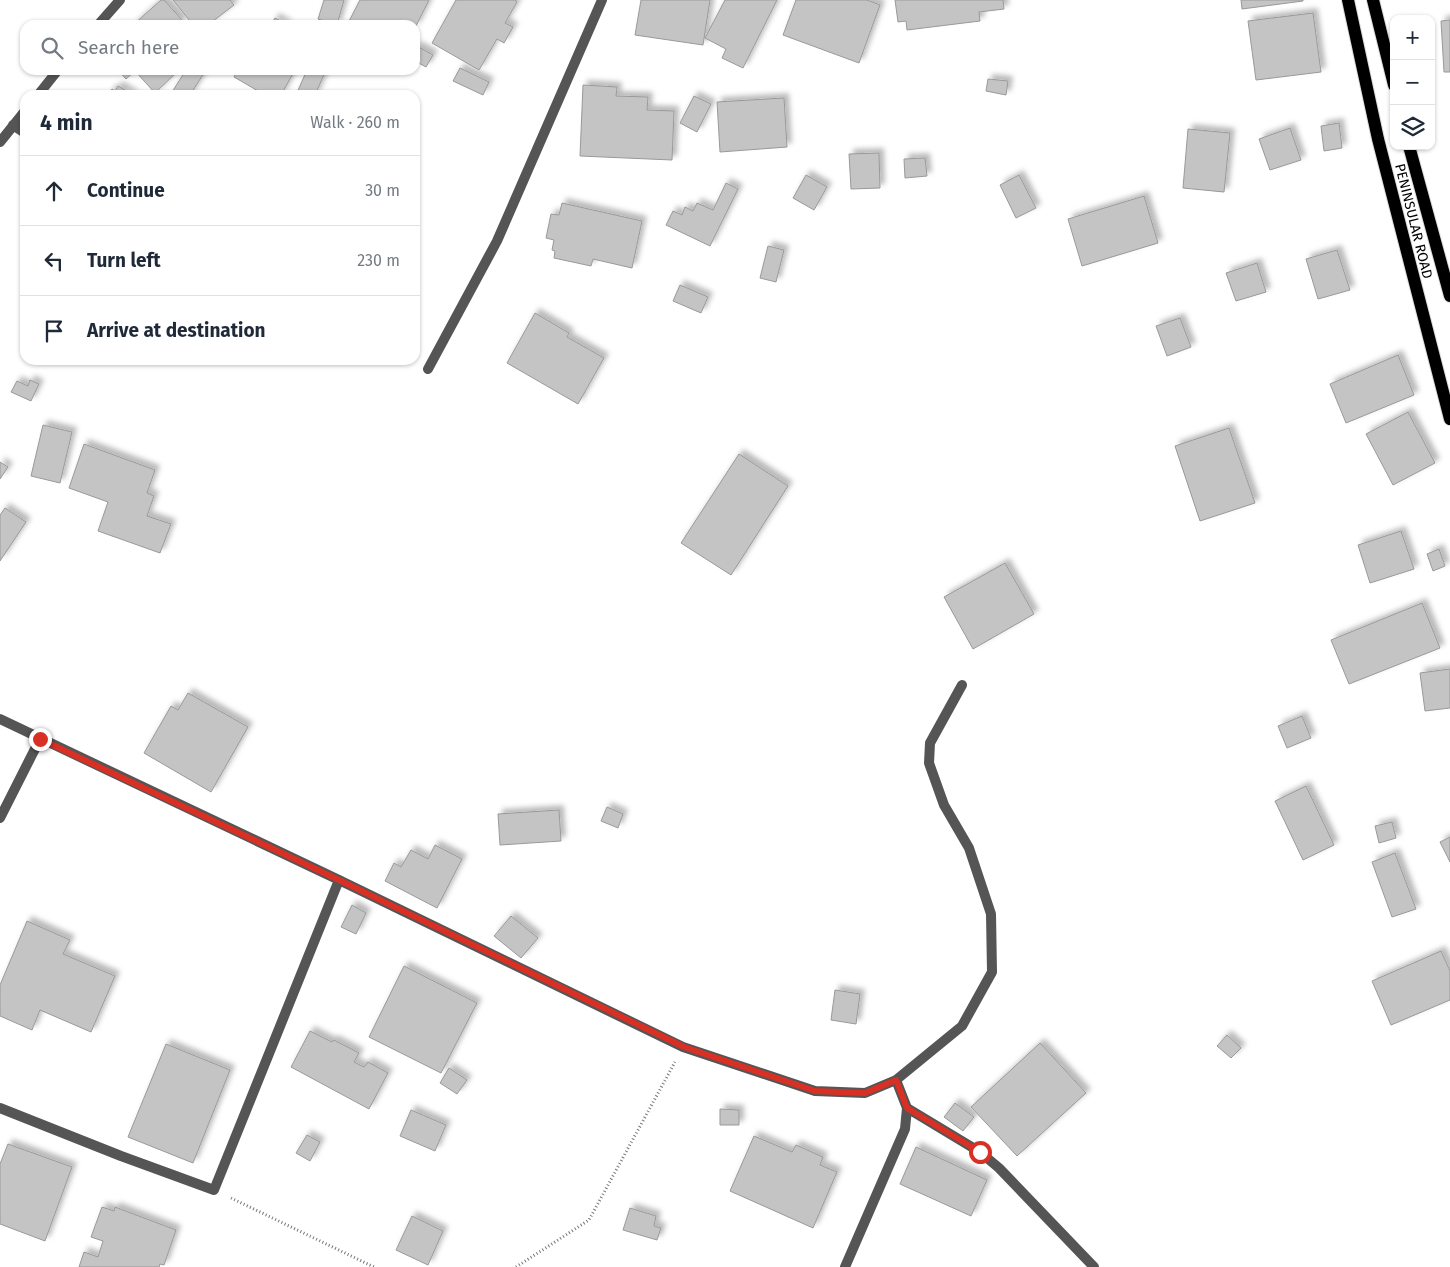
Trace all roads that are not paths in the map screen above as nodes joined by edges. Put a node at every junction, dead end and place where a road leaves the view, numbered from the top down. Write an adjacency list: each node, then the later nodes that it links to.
1 (120, 0): 5 (street)
2 (602, 0): 15 (street)
3 (1348, 0): 16 (main road, PENINSULAR ROAD)
4 (1373, 0): 6 (main road)
5 (102, 20)
6 (1390, 69)
7 (54, 75): 8 (street)
8 (42, 90)
9 (20, 117): 10 (street)
10 (13, 125): 11 (street); 12 (street)
11 (20, 130)
12 (0, 142)
13 (1410, 150): 14 (main road, PENINSULAR ROAD)
14 (1450, 296)
15 (428, 369)
16 (1450, 418)
17 (962, 685): 22 (street)
18 (0, 720): 19 (street)
19 (40, 739): 20 (street); 21 (street)
20 (0, 818)
21 (339, 880): 22 (street); 23 (street)
22 (896, 1080): 24 (street)
23 (0, 1108)
24 (907, 1108): 25 (street); 26 (street)
25 (845, 1267)
26 (1094, 1267)

